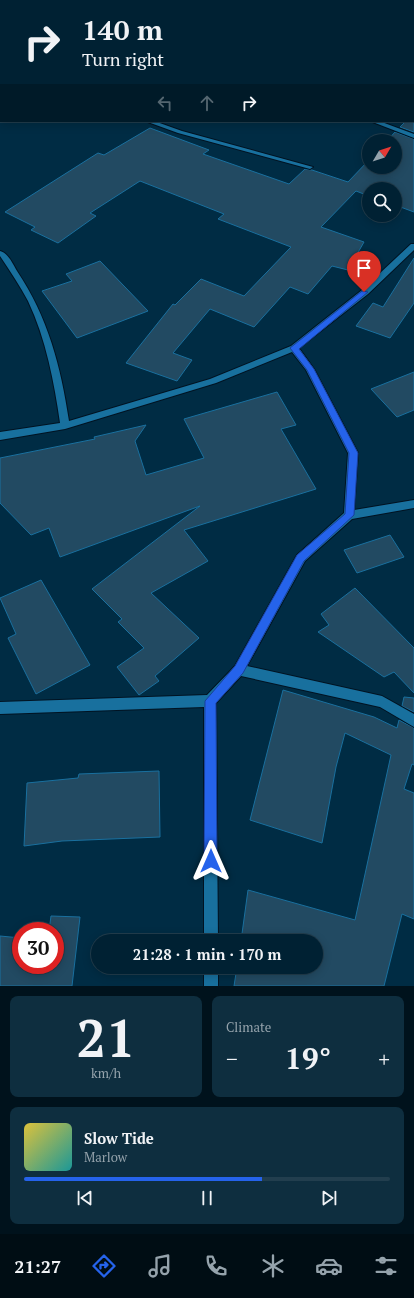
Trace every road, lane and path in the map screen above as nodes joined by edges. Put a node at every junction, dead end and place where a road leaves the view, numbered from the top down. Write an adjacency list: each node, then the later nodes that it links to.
1 (151, 122): 4 (street)
2 (376, 122): 3 (street)
3 (414, 136)
4 (310, 167)
5 (414, 246): 7 (street)
6 (0, 253): 8 (street)
7 (294, 348): 8 (street); 11 (street)
8 (64, 426): 9 (street)
9 (0, 436)
10 (414, 504): 11 (street)
11 (349, 515): 12 (street)
12 (239, 670): 13 (street); 15 (street)
13 (210, 701): 14 (street); 16 (street)
14 (0, 708)
15 (414, 721)
16 (211, 934)
17 (211, 974): 18 (street)
18 (211, 986)

